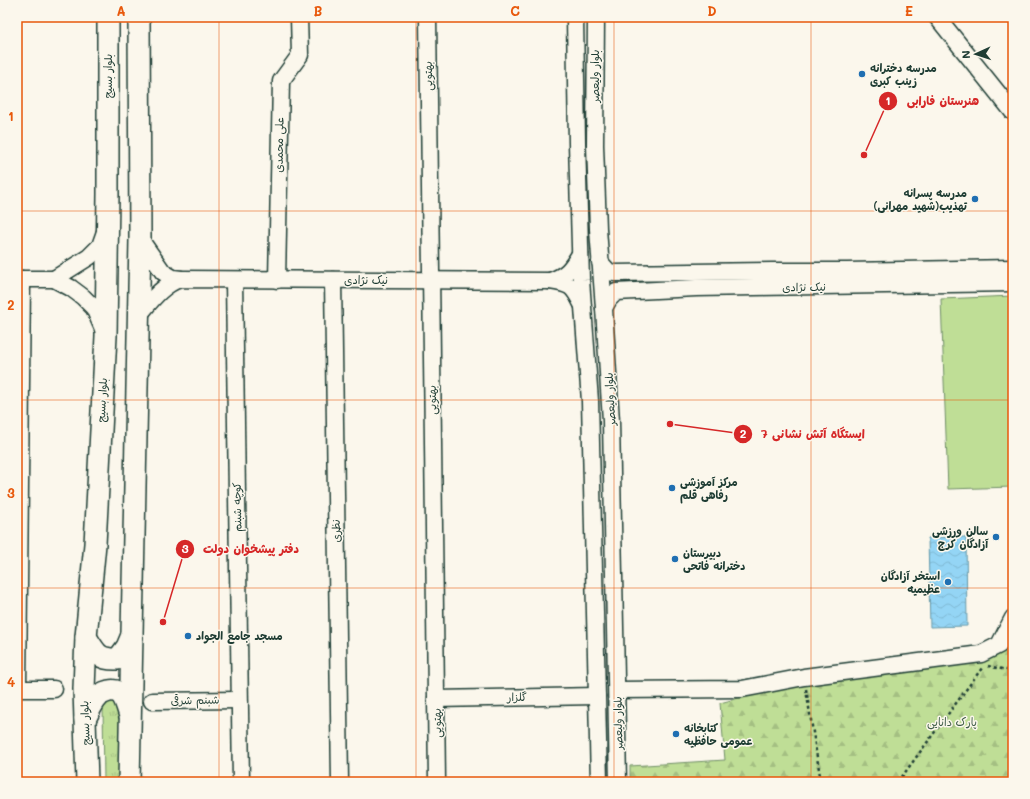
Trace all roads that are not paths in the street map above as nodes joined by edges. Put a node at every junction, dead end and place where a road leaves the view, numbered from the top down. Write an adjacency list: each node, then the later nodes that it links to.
1 (108, 17): 13 (main road, بلوار بسیج)
2 (139, 17): 14 (main road)
3 (299, 17): 24 (street, علی محمدی)
4 (428, 17): 26 (street, بهتویی)
5 (575, 17): 9 (street, بلوار ولیعصر)
6 (596, 17): 10 (street, بلوار ولیعصر)
7 (937, 17): 8 (street)
8 (1010, 101)
9 (576, 112): 10 (street); 11 (street, بلوار ولیعصر)
10 (595, 115): 12 (street, بلوار ولیعصر)
11 (577, 143): 12 (street); 15 (street, بلوار ولیعصر)
12 (595, 145): 16 (street, بلوار ولیعصر)
13 (108, 224): 21 (street); 34 (main road, بلوار بسیج)
14 (140, 239): 22 (street); 33 (main road)
15 (580, 254): 28 (street); 31 (street, بلوار ولیعصر)
16 (600, 262): 18 (street); 32 (street, بلوار ولیعصر)
17 (1013, 268): 19 (street, نیک نژادی)
18 (615, 274): 27 (street, نیک نژادی); 30 (street)
19 (886, 278): 27 (street, نیک نژادی); 29 (street, نیک نژادی)
20 (20, 279): 21 (street); 42 (street)
21 (54, 279): 34 (street)
22 (181, 280): 23 (street, نیک نژادی); 33 (street)
23 (234, 280): 24 (street, نیک نژادی); 47 (street, کوچه شبنم)
24 (277, 280): 25 (street, نیک نژادی)
25 (333, 280): 26 (street, نیک نژادی); 54 (street, نظری)
26 (431, 280): 28 (street, نیک نژادی); 46 (street, بهتویی)
27 (695, 280): 30 (street, نیک نژادی)
28 (550, 281): 31 (street)
29 (1013, 284)
30 (616, 292): 32 (street)
31 (583, 308): 36 (street, بلوار ولیعصر)
32 (604, 308): 35 (street, بلوار ولیعصر)
33 (139, 315): 40 (main road)
34 (106, 336): 41 (main road, بلوار بسیج)
35 (612, 460): 36 (street); 38 (street, بلوار ولیعصر)
36 (592, 461): 37 (street, بلوار ولیعصر)
37 (592, 492): 38 (street); 45 (street, بلوار ولیعصر)
38 (613, 493): 44 (street, بلوار ولیعصر)
39 (1013, 618): 44 (street)
40 (133, 634): 41 (main road); 49 (main road)
41 (86, 637): 50 (main road, بلوار بسیج)
42 (18, 689): 43 (street)
43 (54, 689)
44 (617, 690): 57 (street, بلوار ولیعصر)
45 (597, 696): 46 (street, گلزار); 56 (street, بلوار ولیعصر)
46 (436, 699): 55 (street, بهتویی)
47 (239, 700): 48 (street, شبنم شرقی); 53 (street, کوچه شبنم)
48 (152, 701)
49 (130, 716): 50 (main road); 52 (main road)
50 (85, 719): 51 (main road, بلوار بسیج)
51 (88, 782)
52 (129, 782)
53 (241, 782)
54 (340, 782)
55 (438, 782)
56 (599, 782)
57 (618, 782)

